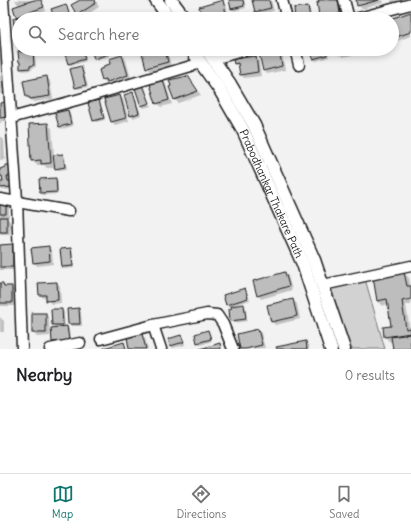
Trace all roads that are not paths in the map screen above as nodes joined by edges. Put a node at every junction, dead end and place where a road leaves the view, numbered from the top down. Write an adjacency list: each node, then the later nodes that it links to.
1 (3, 0): 19 (street)
2 (156, 0): 7 (main road)
3 (171, 0): 8 (main road)
4 (282, 0): 9 (street)
5 (344, 0): 10 (street)
6 (411, 4): 11 (street)
7 (165, 12)
8 (179, 12)
9 (285, 12)
10 (347, 12)
11 (381, 12)
12 (196, 56): 17 (main road, Prabodhankar Thakare Path)
13 (211, 56): 16 (main road, Prabodhankar Thakare Path)
14 (224, 56): 16 (street)
15 (296, 56): 18 (street)
16 (213, 59): 24 (main road, Prabodhankar Thakare Path)
17 (201, 63): 19 (street); 32 (main road, Prabodhankar Thakare Path)
18 (299, 65)
19 (11, 118): 21 (street)
20 (0, 199): 21 (street)
21 (17, 200): 22 (street); 28 (street)
22 (69, 210)
23 (411, 266): 24 (street)
24 (323, 285): 33 (main road, Prabodhankar Thakare Path)
25 (152, 324): 26 (street); 30 (street); 31 (street)
26 (101, 339)
27 (80, 343): 29 (street)
28 (22, 349)
29 (50, 349)
30 (161, 349)
31 (233, 349)
32 (331, 349)
33 (344, 349)

